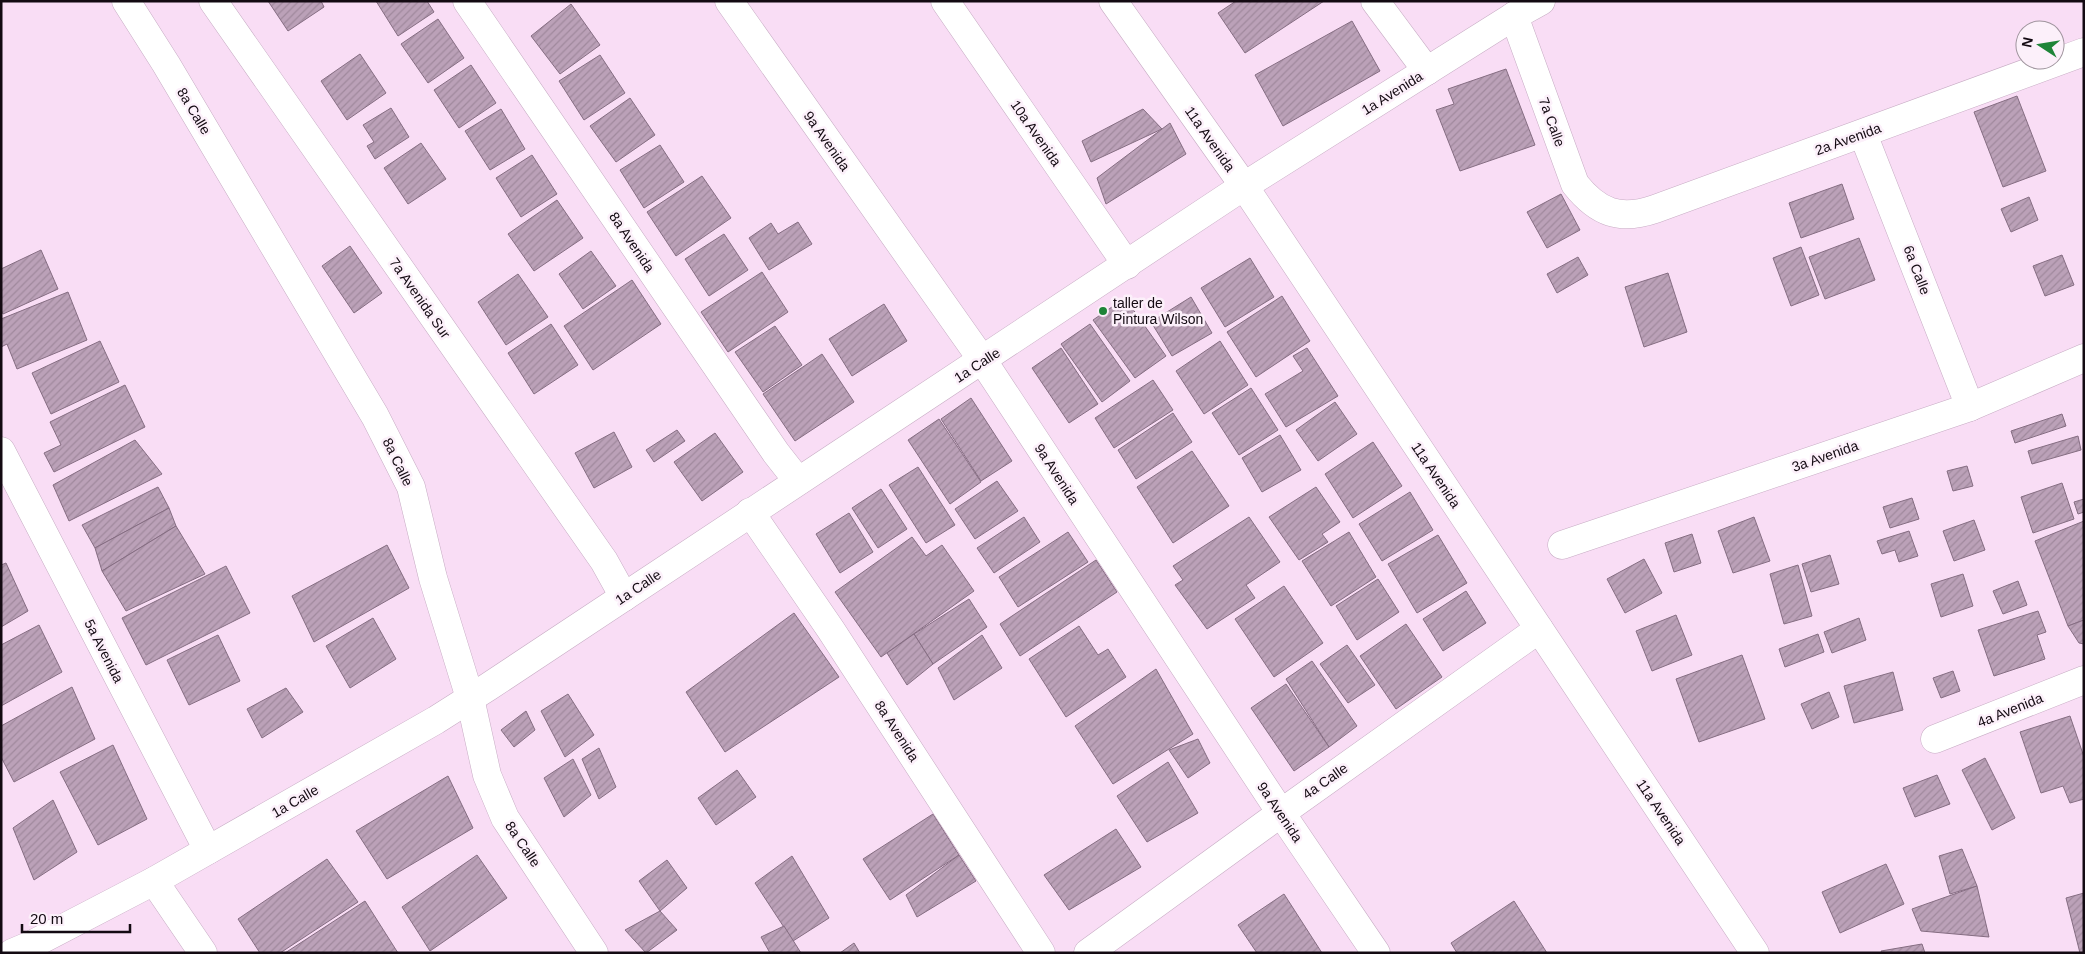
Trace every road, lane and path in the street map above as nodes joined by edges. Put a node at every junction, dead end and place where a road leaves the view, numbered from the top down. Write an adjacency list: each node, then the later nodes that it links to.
1 (126, 1): 26 (street, 8a Calle)
2 (212, 1): 23 (street, 7a Avenida Sur)
3 (467, 1): 20 (street, 8a Avenida)
4 (729, 1): 17 (street, 9a Avenida)
5 (945, 1): 15 (street, 10a Avenida)
6 (1113, 1): 13 (street, 11a Avenida)
7 (1375, 1): 11 (street)
8 (1542, 1): 9 (street, 1a Avenida)
9 (1514, 16): 11 (street, 1a Avenida); 14 (street, 7a Calle)
10 (2084, 52): 12 (street, 2a Avenida)
11 (1427, 71): 13 (street, 1a Avenida)
12 (1864, 134): 14 (street, 2a Avenida); 18 (street, 6a Calle)
13 (1244, 186): 15 (street, 1a Calle); 24 (street, 11a Avenida)
14 (1610, 212)
15 (1126, 265): 17 (street, 1a Calle)
16 (2084, 358): 18 (street, 3a Avenida)
17 (983, 361): 20 (street, 1a Calle); 28 (street, 9a Avenida)
18 (1970, 406): 22 (street, 3a Avenida)
19 (1, 451): 29 (street, 5a Avenida)
20 (798, 481): 21 (street, 1a Calle)
21 (750, 512): 23 (street, 1a Calle); 34 (street, 8a Avenida)
22 (1562, 545)
23 (624, 597): 26 (street, 1a Calle)
24 (1539, 629): 28 (street, 4a Calle); 37 (street, 11a Avenida)
25 (2084, 680): 27 (street, 4a Avenida)
26 (470, 698): 29 (street, 1a Calle); 33 (street, 8a Calle)
27 (1936, 739)
28 (1281, 813): 35 (street, 4a Calle); 36 (street, 9a Avenida)
29 (208, 850): 30 (street, 1a Calle)
30 (154, 881): 31 (street, 1a Calle); 32 (street)
31 (23, 950)
32 (203, 953)
33 (594, 953)
34 (1041, 953)
35 (1088, 953)
36 (1376, 953)
37 (1755, 953)

